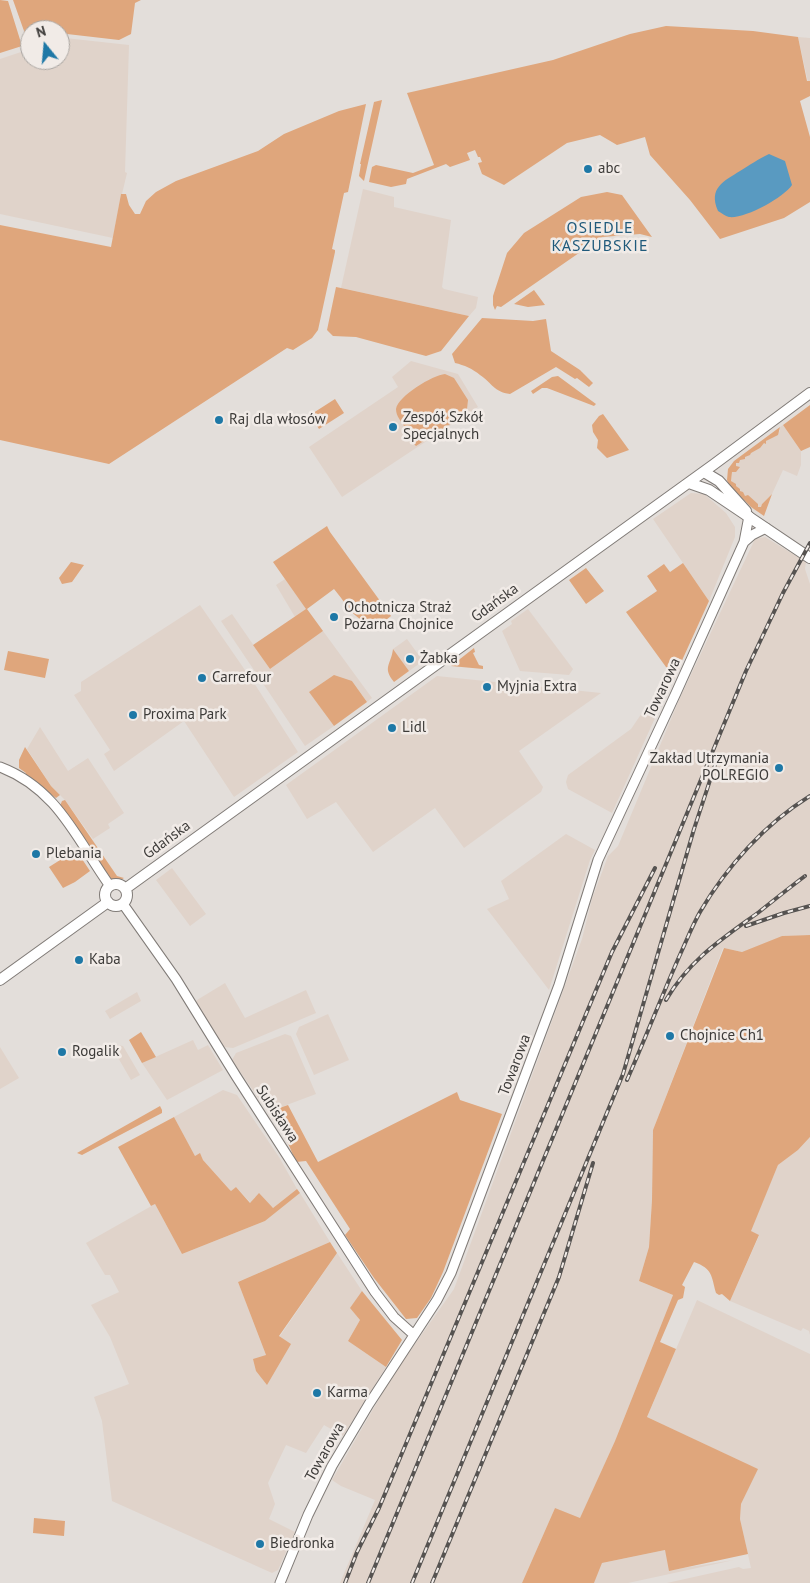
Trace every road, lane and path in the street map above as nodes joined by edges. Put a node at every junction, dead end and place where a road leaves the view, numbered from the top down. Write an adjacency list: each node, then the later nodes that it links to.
1 (810, 393): 2 (main road, Gdańska)
2 (719, 461): 3 (main road, Gdańska); 4 (main road)
3 (704, 472): 4 (main road); 5 (main road, Gdańska); 6 (main road)
4 (719, 481): 7 (main road)
5 (689, 483): 6 (main road); 13 (main road, Gdańska)
6 (709, 490): 7 (main road)
7 (749, 516): 8 (main road); 9 (street, Towarowa)
8 (766, 528): 9 (street); 10 (main road)
9 (744, 542): 17 (street, Towarowa)
10 (810, 558)
11 (0, 767): 12 (street)
12 (110, 886): 13 (main road); 14 (main road)
13 (125, 889): 15 (main road)
14 (108, 902): 15 (main road); 16 (main road)
15 (123, 904): 17 (street, Subisława)
16 (0, 980)
17 (414, 1335): 18 (street, Towarowa)
18 (280, 1583)

